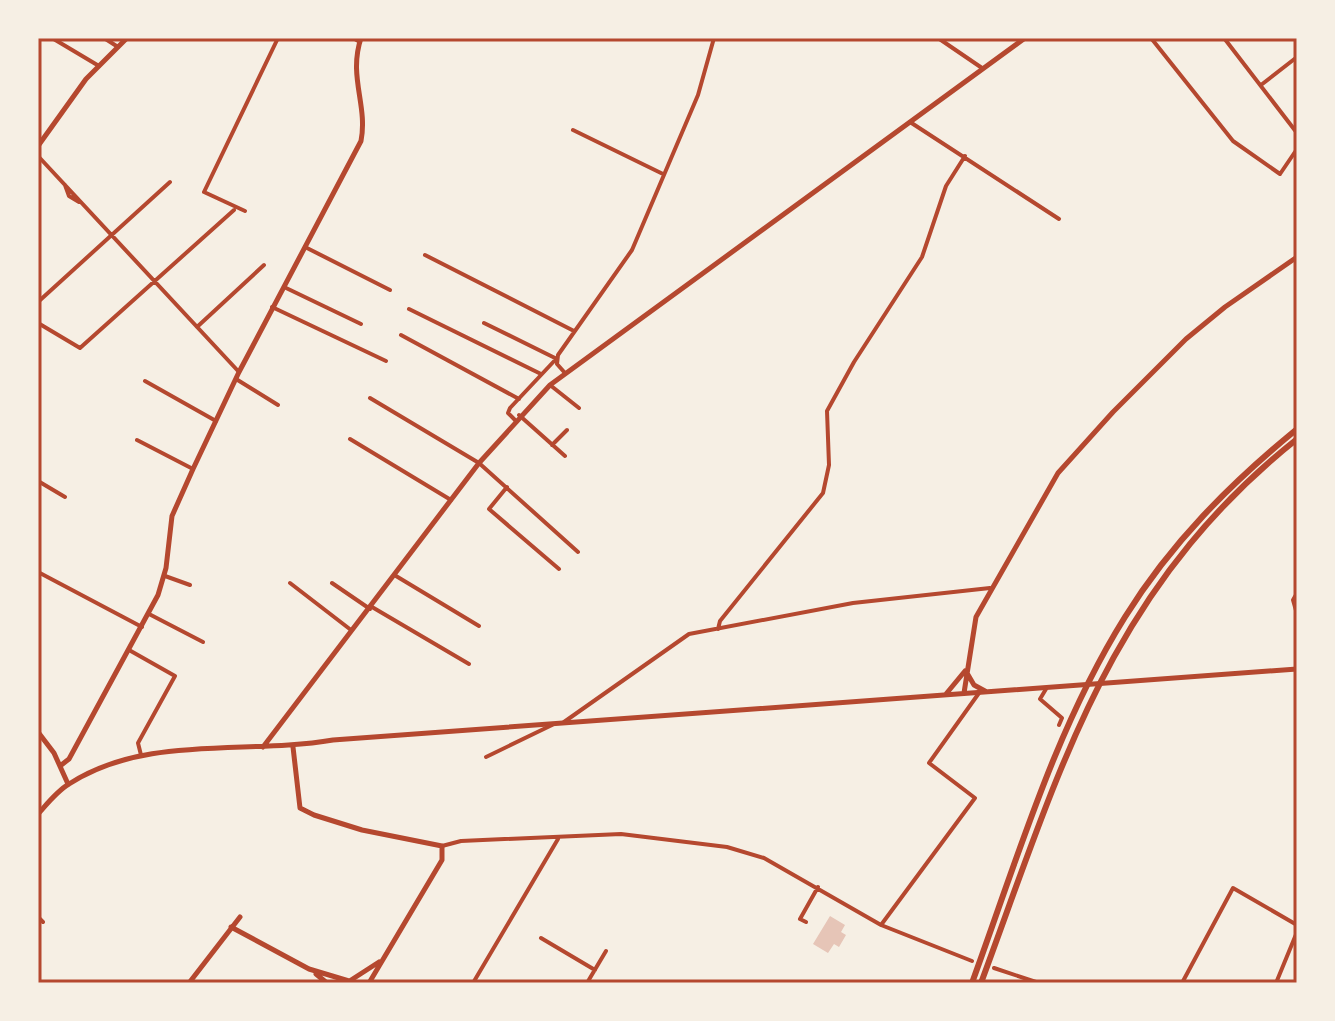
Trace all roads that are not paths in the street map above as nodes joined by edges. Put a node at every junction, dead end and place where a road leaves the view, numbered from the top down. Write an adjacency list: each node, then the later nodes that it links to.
1 (52, 38): 14 (street)
2 (104, 38): 12 (street)
3 (127, 38): 12 (street)
4 (278, 38): 27 (street)
5 (353, 38): 11 (street)
6 (714, 38): 24 (street)
7 (938, 38): 15 (street)
8 (1025, 38): 15 (street)
9 (1151, 38): 21 (street)
10 (1224, 38): 16 (street)
11 (360, 40): 30 (street)
12 (118, 47): 14 (street)
13 (1297, 57): 16 (street)
14 (99, 66): 20 (street)
15 (982, 69): 17 (street)
16 (1260, 85): 19 (street)
17 (910, 122): 23 (street); 49 (street)
18 (573, 130): 24 (street)
19 (1297, 133)
20 (38, 146)
21 (1297, 149)
22 (38, 156): 29 (street)
23 (965, 156): 28 (street); 88 (street)
24 (663, 174): 44 (street)
25 (170, 182): 29 (street)
26 (234, 210): 34 (street)
27 (245, 211)
28 (1059, 219)
29 (112, 235): 34 (street); 37 (street)
30 (305, 247): 35 (street); 36 (street)
31 (425, 255): 44 (street)
32 (1297, 257): 81 (street)
33 (264, 265): 43 (street)
34 (155, 281): 40 (street); 43 (street)
35 (283, 287): 38 (street); 42 (street)
36 (390, 290)
37 (38, 302)
38 (272, 307): 47 (street); 48 (street)
39 (409, 309): 50 (street)
40 (38, 323)
41 (484, 323): 46 (street)
42 (361, 324)
43 (197, 327): 48 (street)
44 (574, 331): 46 (street)
45 (401, 335): 55 (street)
46 (556, 358): 49 (street); 50 (street)
47 (386, 361)
48 (239, 372): 51 (street)
49 (565, 373): 53 (street)
50 (541, 374): 55 (street)
51 (235, 379): 56 (street); 59 (street)
52 (145, 381): 59 (street)
53 (550, 385): 57 (street); 58 (street)
54 (370, 398): 67 (street)
55 (519, 399): 58 (street)
56 (278, 405)
57 (579, 408)
58 (517, 418): 65 (street); 67 (street)
59 (216, 421): 68 (street)
60 (1297, 429): 130 (highway)
61 (567, 430): 65 (street)
62 (350, 439): 72 (street)
63 (1297, 439): 128 (highway)
64 (137, 440): 68 (street)
65 (552, 445): 66 (street)
66 (565, 456)
67 (479, 463): 70 (street); 72 (street)
68 (193, 469): 76 (street)
69 (38, 481): 71 (street)
70 (507, 487): 73 (street); 74 (street)
71 (65, 497)
72 (451, 500): 77 (street)
73 (578, 552)
74 (559, 569)
75 (38, 572): 87 (street)
76 (165, 576): 80 (street); 84 (street)
77 (396, 576): 83 (street); 86 (street)
78 (290, 583): 89 (street)
79 (332, 583): 83 (street)
80 (190, 585)
81 (990, 588): 88 (street); 94 (street)
82 (1297, 593): 85 (street)
83 (371, 608): 89 (street); 92 (street)
84 (149, 614): 87 (street); 90 (street)
85 (1297, 614)
86 (479, 626)
87 (142, 627): 91 (street)
88 (718, 629): 100 (street)
89 (353, 631): 103 (street)
90 (203, 642)
91 (129, 650): 105 (street); 107 (street)
92 (469, 664)
93 (1297, 669): 95 (street)
94 (966, 670): 96 (street); 97 (street); 98 (street)
95 (1046, 687): 96 (street); 101 (street)
96 (983, 692): 97 (street); 117 (street)
97 (963, 693): 98 (street)
98 (944, 695): 100 (street)
99 (554, 723): 100 (street); 104 (street); 106 (street)
100 (564, 723)
101 (1059, 725)
102 (38, 732): 107 (street)
103 (263, 747): 104 (street); 105 (street)
104 (293, 747): 111 (street)
105 (141, 755): 108 (street)
106 (486, 757)
107 (60, 766): 108 (street)
108 (68, 784): 109 (street)
109 (38, 814)
110 (558, 839): 111 (street); 112 (street); 134 (street)
111 (442, 846): 123 (street)
112 (818, 887): 116 (street); 117 (street)
113 (38, 917): 115 (street)
114 (240, 917): 119 (street)
115 (43, 922)
116 (806, 922)
117 (881, 925): 124 (street)
118 (1297, 925): 137 (street)
119 (231, 927): 126 (street); 131 (street)
120 (1297, 932): 138 (street)
121 (541, 938): 127 (street)
122 (606, 951): 127 (street)
123 (382, 958): 129 (street); 133 (street)
124 (972, 961)
125 (994, 968): 136 (street)
126 (309, 969): 129 (street); 132 (street)
127 (595, 970): 135 (street)
128 (982, 981)
129 (351, 982)
130 (972, 982)
131 (189, 983)
132 (327, 983)
133 (369, 983)
134 (473, 983)
135 (587, 983)
136 (1039, 983)
137 (1182, 983)
138 (1276, 983)

